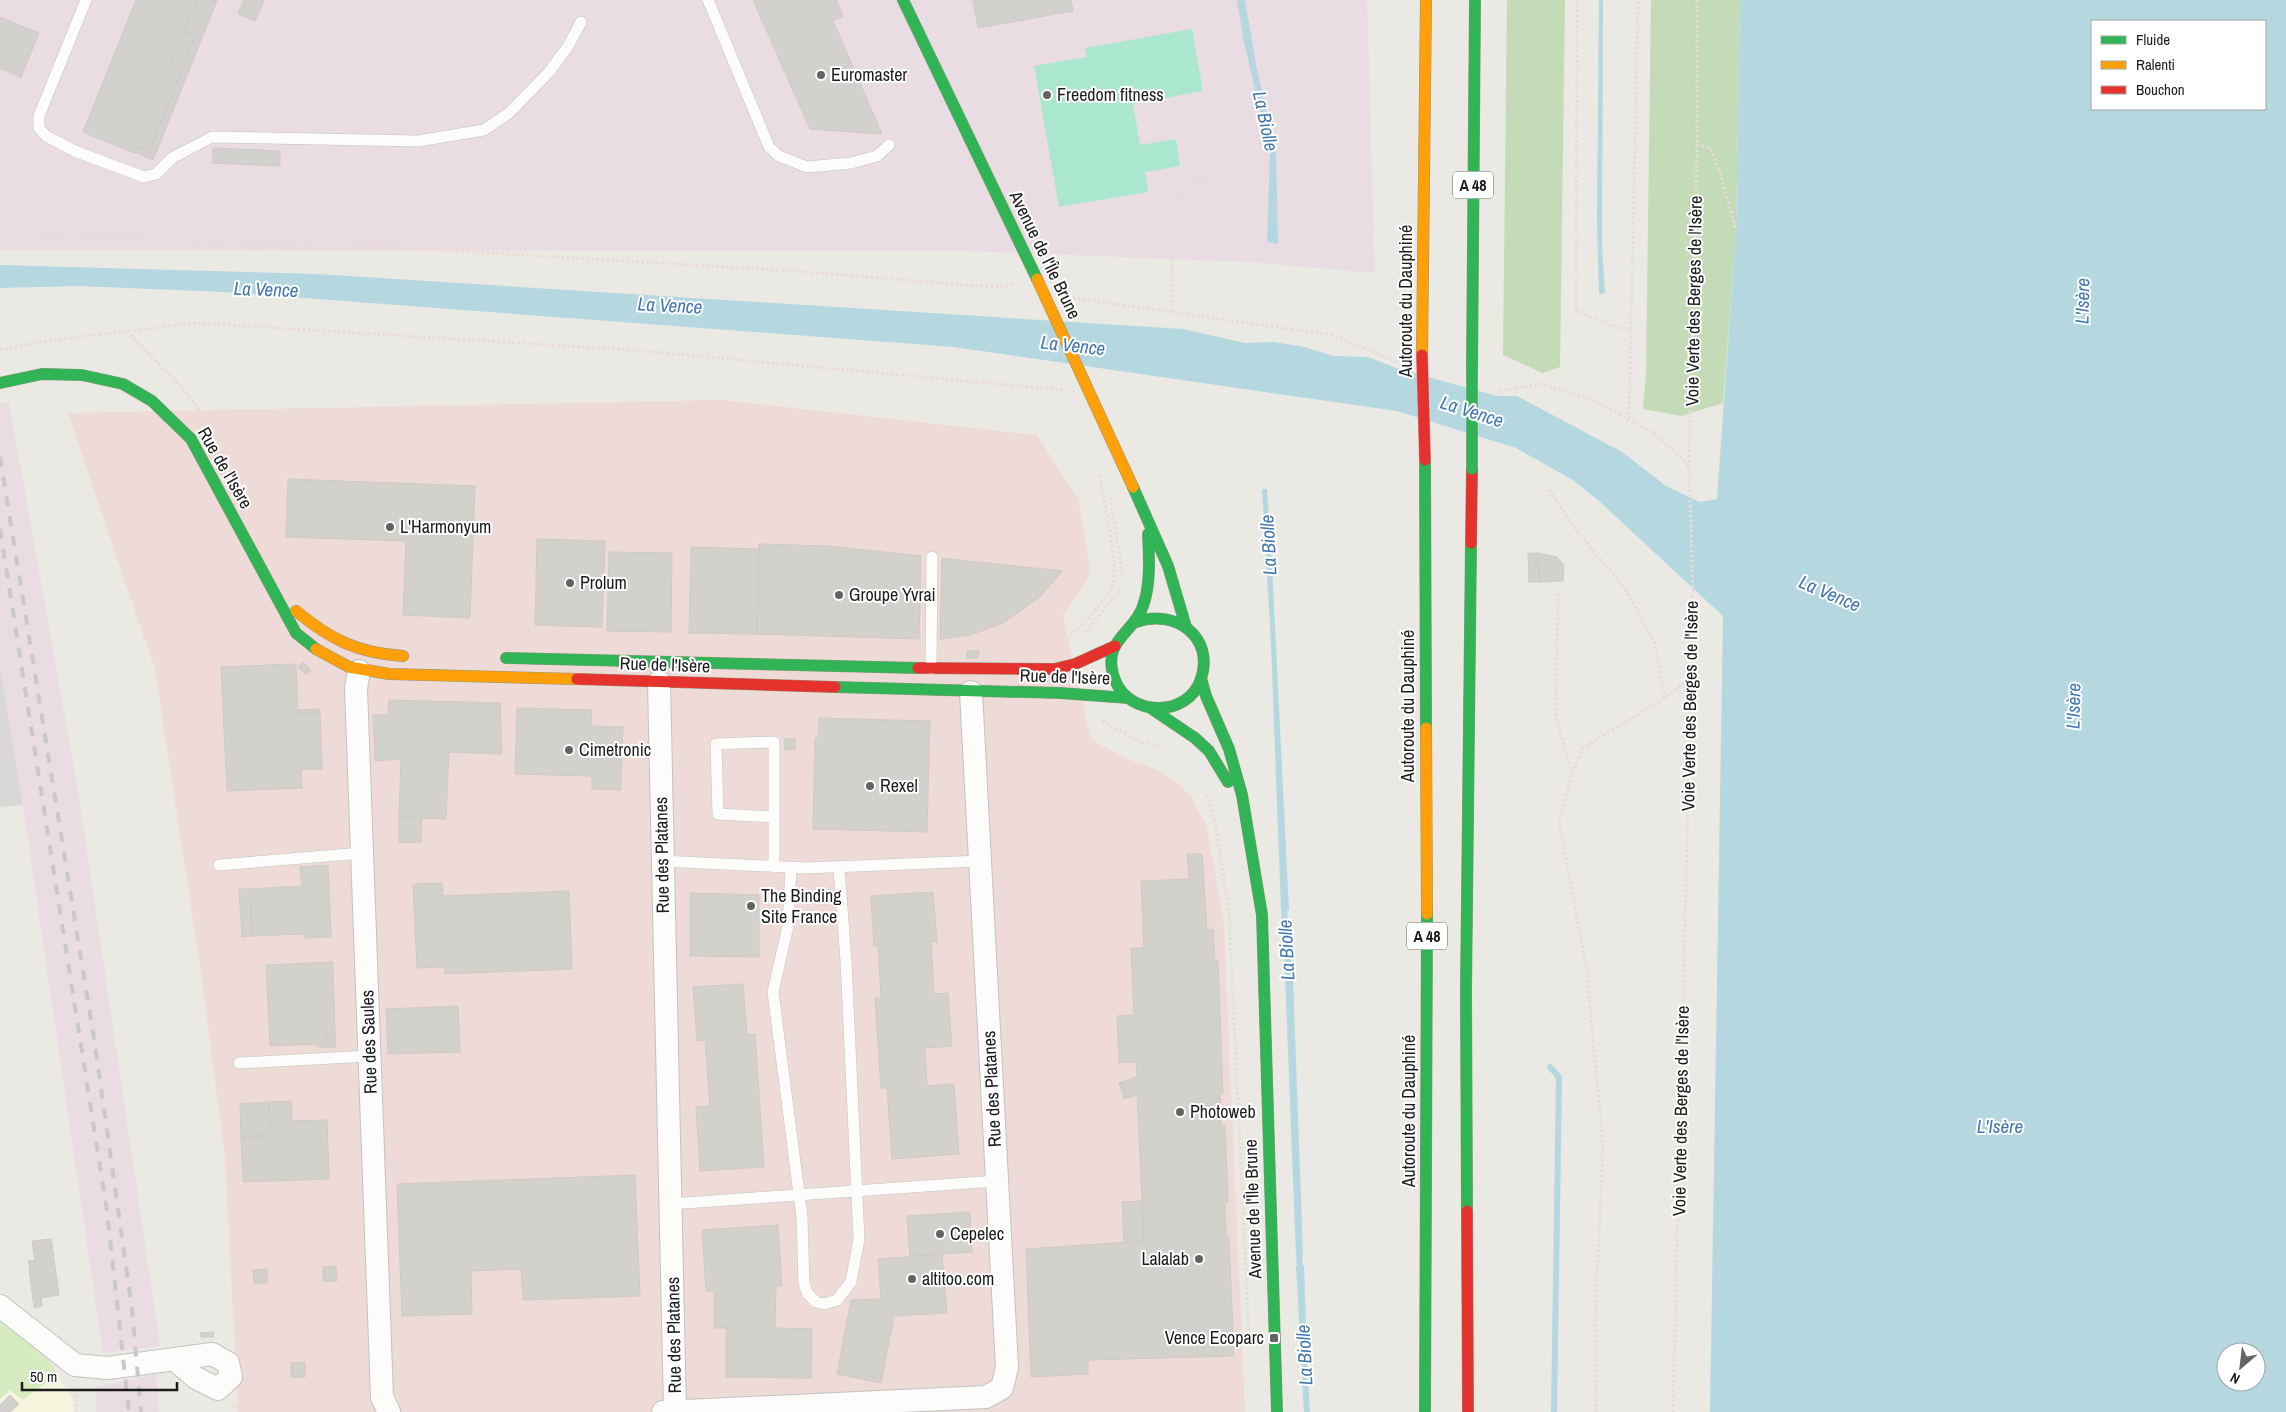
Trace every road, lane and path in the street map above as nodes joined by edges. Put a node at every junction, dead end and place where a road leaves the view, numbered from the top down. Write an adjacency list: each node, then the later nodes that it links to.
1 (86, 0): 9 (lane)
2 (708, 0): 11 (lane)
3 (1426, 0): 82 (main road, Autoroute du Dauphiné / A 48, bridge)
4 (1475, 0): 83 (main road, A 48, bridge)
5 (1577, 0): 18 (path)
6 (1638, 0): 18 (path)
7 (1697, 0): 10 (path, Voie Verte des Berges de l'Isère)
8 (905, 2): 15 (main road, Avenue de l'Île Brune)
9 (581, 22)
10 (1697, 144): 13 (path); 27 (path, Voie Verte des Berges de l'Isère)
11 (889, 145)
12 (1211, 172): 17 (path)
13 (1736, 230)
14 (2, 236): 15 (path)
15 (1034, 272): 30 (main road, Avenue de l'Île Brune)
16 (1070, 297): 17 (path)
17 (1172, 312): 21 (path)
18 (1631, 330): 26 (path)
19 (127, 331): 20 (path); 23 (path); 25 (path)
20 (0, 350)
21 (1402, 364)
22 (0, 382): 34 (main road, Rue de l'Isère)
23 (1067, 390)
24 (1500, 390): 26 (path)
25 (201, 414)
26 (1629, 419): 27 (path)
27 (1689, 466): 45 (path, Voie Verte des Berges de l'Isère)
28 (1100, 472): 38 (path)
29 (1549, 490): 51 (path)
30 (1148, 523): 35 (main road, Avenue de l'Île Brune); 36 (main road, Avenue de l'Île Brune)
31 (932, 557): 43 (lane)
32 (1122, 566): 37 (path)
33 (1558, 593): 55 (path)
34 (275, 594): 40 (main road, Rue de l'Isère); 44 (main road, Rue de l'Isère)
35 (1136, 622): 36 (main road); 39 (main road)
36 (1186, 627): 46 (main road)
37 (1082, 636)
38 (1064, 645)
39 (1115, 646): 47 (main road, Rue de l'Isère); 50 (main road)
40 (382, 654): 41 (main road, Rue de l'Isère); 44 (main road)
41 (415, 656)
42 (493, 658): 43 (main road, Rue de l'Isère)
43 (931, 669): 47 (main road, Rue de l'Isère); 49 (lane)
44 (358, 671): 48 (main road, Rue de l'Isère); 59 (street, Rue des Saules)
45 (1690, 677): 51 (path); 85 (path, Voie Verte des Berges de l'Isère)
46 (1201, 678): 52 (main road); 58 (main road, Avenue de l'Île Brune)
47 (971, 681): 49 (main road, Rue de l'Isère); 50 (main road, Rue de l'Isère); 61 (street, Rue des Platanes)
48 (659, 682): 49 (main road, Rue de l'Isère); 60 (street, Rue des Platanes)
49 (931, 690)
50 (1128, 698): 52 (main road)
51 (1664, 698): 55 (path)
52 (1152, 709): 58 (main road, Avenue de l'Île Brune)
53 (1095, 716): 54 (path)
54 (1165, 747)
55 (1572, 774): 84 (path)
56 (1205, 790): 73 (path)
57 (774, 816): 57 (lane); 63 (lane)
58 (1248, 827): 81 (main road, Avenue de l'Île Brune)
59 (362, 853): 62 (lane); 66 (street, Rue des Saules)
60 (662, 861): 63 (lane); 71 (street, Rue des Platanes)
61 (980, 861): 65 (lane); 68 (street, Rue des Platanes)
62 (219, 865)
63 (774, 867): 64 (lane)
64 (791, 868): 65 (lane); 70 (lane)
65 (839, 868): 69 (lane)
66 (370, 1056): 67 (lane); 79 (street, Rue des Saules)
67 (239, 1063)
68 (997, 1182): 69 (lane); 76 (street, Rue des Platanes)
69 (857, 1191): 70 (lane); 70 (lane)
70 (799, 1195): 71 (lane)
71 (670, 1204): 78 (street, Rue des Platanes)
72 (0, 1306): 74 (street)
73 (1249, 1345)
74 (174, 1359)
75 (1252, 1400): 80 (path)
76 (828, 1408): 77 (street, Rue des Platanes)
77 (761, 1410): 78 (street, Rue des Platanes)
78 (669, 1411)
79 (389, 1412)
80 (1047, 1412)
81 (1277, 1412)
82 (1424, 1412)
83 (1468, 1412)
84 (1596, 1412)
85 (1674, 1412)

